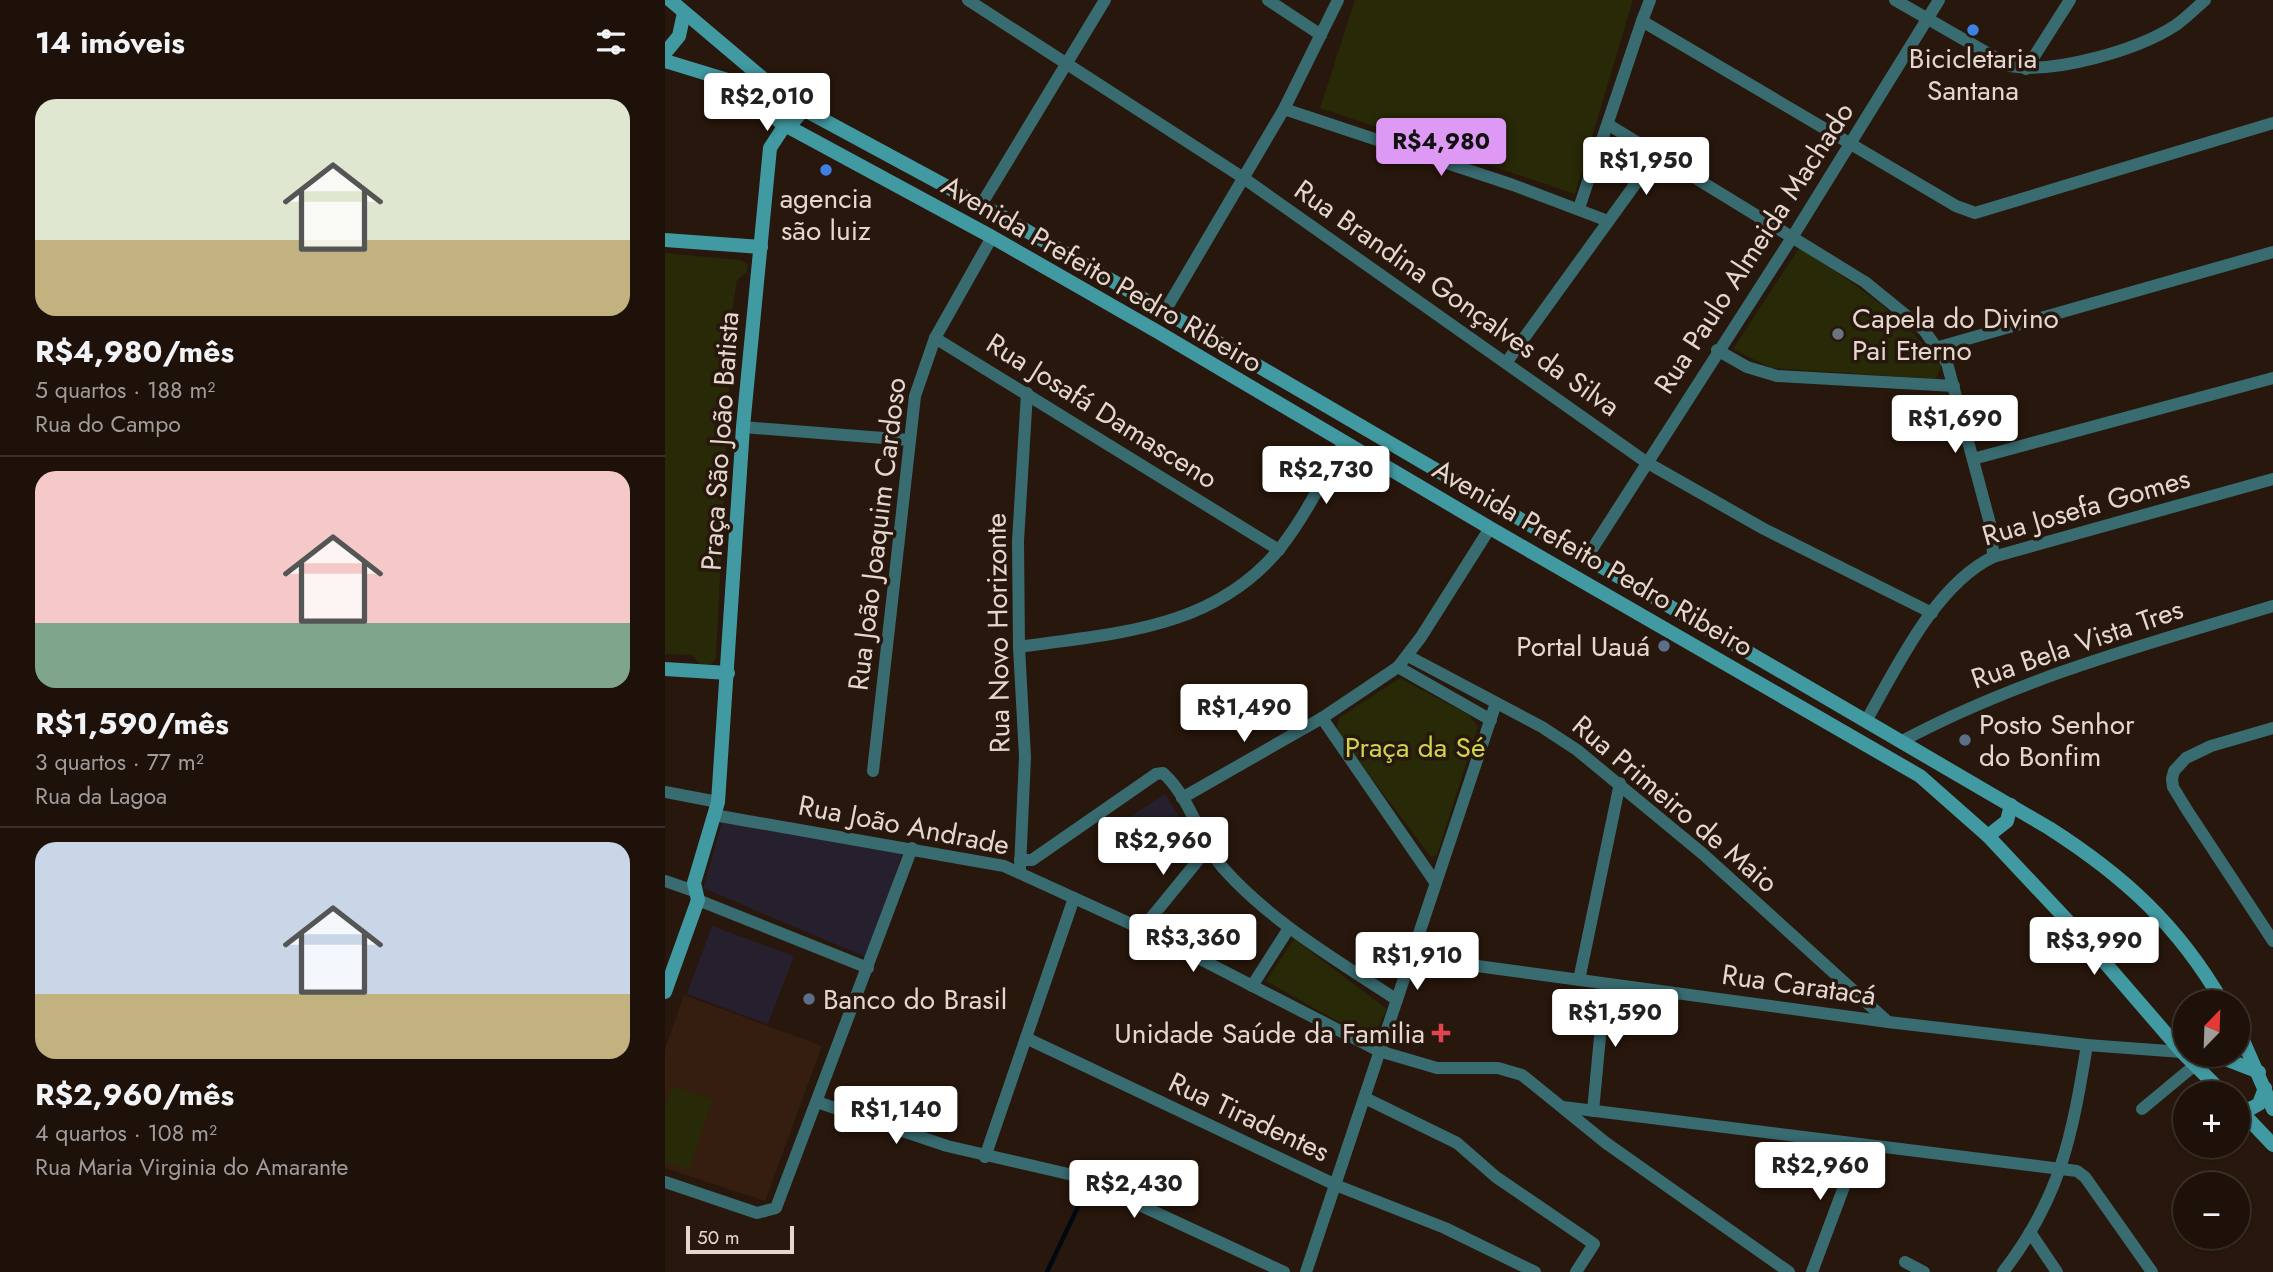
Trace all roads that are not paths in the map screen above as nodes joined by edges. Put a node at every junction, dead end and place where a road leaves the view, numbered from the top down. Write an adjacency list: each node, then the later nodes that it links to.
1 (670, 0): 11 (main road)
2 (968, 0): 17 (street, Rua Brandina Gonçalves da Silva)
3 (1105, 0): 17 (street)
4 (1268, 0): 14 (street)
5 (1338, 0): 14 (street)
6 (1650, 0): 13 (street)
7 (1895, 0): 12 (street)
8 (1939, 0): 12 (street, Rua Paulo Almeida Machado)
9 (2070, 0): 18 (street)
10 (2205, 0): 18 (street)
11 (684, 13): 15 (main road); 19 (main road, Avenida Prefeito Pedro Ribeiro)
12 (1927, 19): 18 (street); 24 (street, Rua Paulo Almeida Machado)
13 (1642, 21): 23 (street); 24 (street)
14 (1321, 35): 20 (street)
15 (665, 53)
16 (665, 61): 21 (main road, Avenida Prefeito Pedro Ribeiro)
17 (1066, 63): 26 (street, Rua Brandina Gonçalves da Silva); 27 (street)
18 (2026, 69)
19 (794, 104): 21 (main road, Praça São João Batista); 27 (main road, Avenida Prefeito Pedro Ribeiro)
20 (1284, 108): 26 (street); 28 (street)
21 (783, 124): 31 (main road, Avenida Prefeito Pedro Ribeiro); 35 (main road, Praça São João Batista)
22 (2273, 124): 24 (street)
23 (1609, 125): 25 (street); 28 (street)
24 (1851, 142): 32 (street, Rua Paulo Almeida Machado)
25 (1657, 154): 30 (street); 32 (street)
26 (1242, 177): 37 (street); 42 (street, Rua Brandina Gonçalves da Silva)
27 (981, 205): 29 (main road, Avenida Prefeito Pedro Ribeiro); 31 (main road)
28 (1579, 208): 30 (street)
29 (1003, 217): 33 (main road); 37 (main road, Avenida Prefeito Pedro Ribeiro)
30 (1608, 221): 42 (street)
31 (970, 225): 33 (main road, Avenida Prefeito Pedro Ribeiro)
32 (1793, 236): 40 (street); 41 (street, Rua Paulo Almeida Machado)
33 (992, 237): 38 (main road, Avenida Prefeito Pedro Ribeiro); 39 (street, Rua João Joaquim Cardoso)
34 (665, 240): 35 (main road)
35 (761, 247): 47 (main road, Praça São João Batista)
36 (2273, 252): 40 (street)
37 (1165, 311): 38 (main road); 46 (main road, Avenida Prefeito Pedro Ribeiro)
38 (1154, 330): 49 (main road, Avenida Prefeito Pedro Ribeiro)
39 (935, 338): 45 (street, Rua Josafá Damasceno); 48 (street, Rua João Joaquim Cardoso)
40 (1939, 347): 44 (street)
41 (1717, 350): 44 (street); 51 (street, Rua Paulo Almeida Machado)
42 (1506, 363): 51 (street, Rua Brandina Gonçalves da Silva)
43 (2273, 378): 50 (street)
44 (1954, 386): 50 (street)
45 (1027, 393): 55 (street, Rua Josafá Damasceno); 61 (street, Rua Novo Horizonte)
46 (1355, 423): 49 (main road); 53 (main road, Avenida Prefeito Pedro Ribeiro)
47 (743, 427): 48 (street); 65 (main road, Praça São João Batista)
48 (909, 440): 73 (street, Rua João Joaquim Cardoso)
49 (1344, 442): 54 (main road, Avenida Prefeito Pedro Ribeiro); 55 (street)
50 (1973, 459): 57 (street)
51 (1646, 462): 56 (street, Rua Paulo Almeida Machado); 60 (street, Rua Brandina Gonçalves da Silva)
52 (2273, 480): 57 (street, Rua Josefa Gomes)
53 (1502, 507): 54 (main road); 56 (main road, Avenida Prefeito Pedro Ribeiro)
54 (1490, 528): 58 (main road, Avenida Prefeito Pedro Ribeiro); 62 (street)
55 (1279, 550): 61 (street)
56 (1587, 557): 58 (main road); 69 (main road, Avenida Prefeito Pedro Ribeiro)
57 (1993, 557): 60 (street, Rua Josefa Gomes)
58 (1575, 578): 72 (main road, Avenida Prefeito Pedro Ribeiro)
59 (2273, 606): 71 (street, Rua Bela Vista Tres)
60 (1932, 613): 69 (street, Rua Josefa Gomes)
61 (1019, 647): 82 (street, Rua Novo Horizonte)
62 (1408, 656): 63 (street); 66 (street, Rua Primeiro de Maio)
63 (1398, 667): 67 (street); 68 (street)
64 (665, 669): 65 (main road)
65 (728, 673): 78 (main road, Praça São João Batista)
66 (1496, 703): 68 (street); 74 (street, Rua Primeiro de Maio)
67 (1322, 719): 76 (street); 84 (street)
68 (1491, 720): 84 (street)
69 (1866, 721): 71 (main road, Avenida Prefeito Pedro Ribeiro)
70 (2273, 728): 89 (street)
71 (1902, 741): 72 (main road); 77 (main road, Avenida Prefeito Pedro Ribeiro)
72 (1892, 759): 79 (main road, Avenida Prefeito Pedro Ribeiro)
73 (873, 771)
74 (1620, 783): 92 (street); 98 (street, Rua Primeiro de Maio)
75 (665, 792): 78 (street, Rua João Andrade)
76 (1182, 798): 80 (street); 82 (street)
77 (2011, 805): 79 (main road); 95 (main road, Avenida Prefeito Pedro Ribeiro)
78 (716, 809): 81 (street, Rua João Andrade); 85 (main road, Praça São João Batista)
79 (1988, 836): 100 (main road, Avenida Prefeito Pedro Ribeiro)
80 (1209, 847): 87 (street); 88 (street)
81 (912, 848): 82 (street, Rua João Andrade); 91 (street)
82 (1020, 866): 86 (street, Rua João Andrade)
83 (665, 881): 85 (street)
84 (1435, 882): 90 (street)
85 (696, 896): 91 (street); 96 (main road, Praça São João Batista)
86 (1075, 898): 88 (street, Rua João Andrade); 99 (street)
87 (1289, 928): 94 (street); 97 (street)
88 (1142, 929): 94 (street, Rua João Andrade)
89 (2273, 941)
90 (1411, 957): 92 (street, Rua Caratacá); 97 (street)
91 (868, 968): 112 (street)
92 (1579, 980): 93 (street, Rua Caratacá)
93 (1605, 984): 98 (street, Rua Caratacá); 117 (street)
94 (1252, 986): 102 (street, Rua João Andrade)
95 (2215, 990)
96 (665, 992)
97 (1397, 1000): 102 (street)
98 (1888, 1022): 101 (street, Rua Caratacá)
99 (1026, 1038): 121 (street); 124 (street, Rua Tiradentes)
100 (2173, 1039)
101 (2087, 1045): 103 (street, Rua Caratacá); 122 (street)
102 (1378, 1051): 111 (street); 113 (street, Rua João Andrade)
103 (2173, 1054)
104 (2251, 1056): 108 (main road)
105 (2178, 1068): 114 (street)
106 (2199, 1068): 109 (main road, Avenida Prefeito Pedro Ribeiro)
107 (2249, 1068): 108 (main road)
108 (2259, 1072): 110 (main road)
109 (2212, 1081)
110 (2265, 1088): 115 (main road); 116 (main road)
111 (1365, 1098): 124 (street); 130 (street)
112 (817, 1102): 121 (street); 123 (street)
113 (1563, 1107): 117 (street); 131 (street, Rua João Andrade)
114 (2142, 1109)
115 (2250, 1109)
116 (2273, 1109)
117 (1593, 1111): 119 (street)
118 (2250, 1121): 120 (main road)
119 (1860, 1144): 122 (street); 132 (street)
120 (2273, 1145)
121 (985, 1157): 127 (street)
122 (2062, 1168): 125 (street); 136 (street)
123 (665, 1182)
124 (1338, 1186): 128 (street); 129 (street, Rua Tiradentes)
125 (2030, 1233): 134 (street); 135 (street)
126 (1905, 1262): 133 (street)
127 (1285, 1272)
128 (1306, 1272)
129 (1535, 1272)
130 (1576, 1272)
131 (1789, 1272)
132 (1812, 1272)
133 (1924, 1272)
134 (2003, 1272)
135 (2057, 1272)
136 (2152, 1272)

